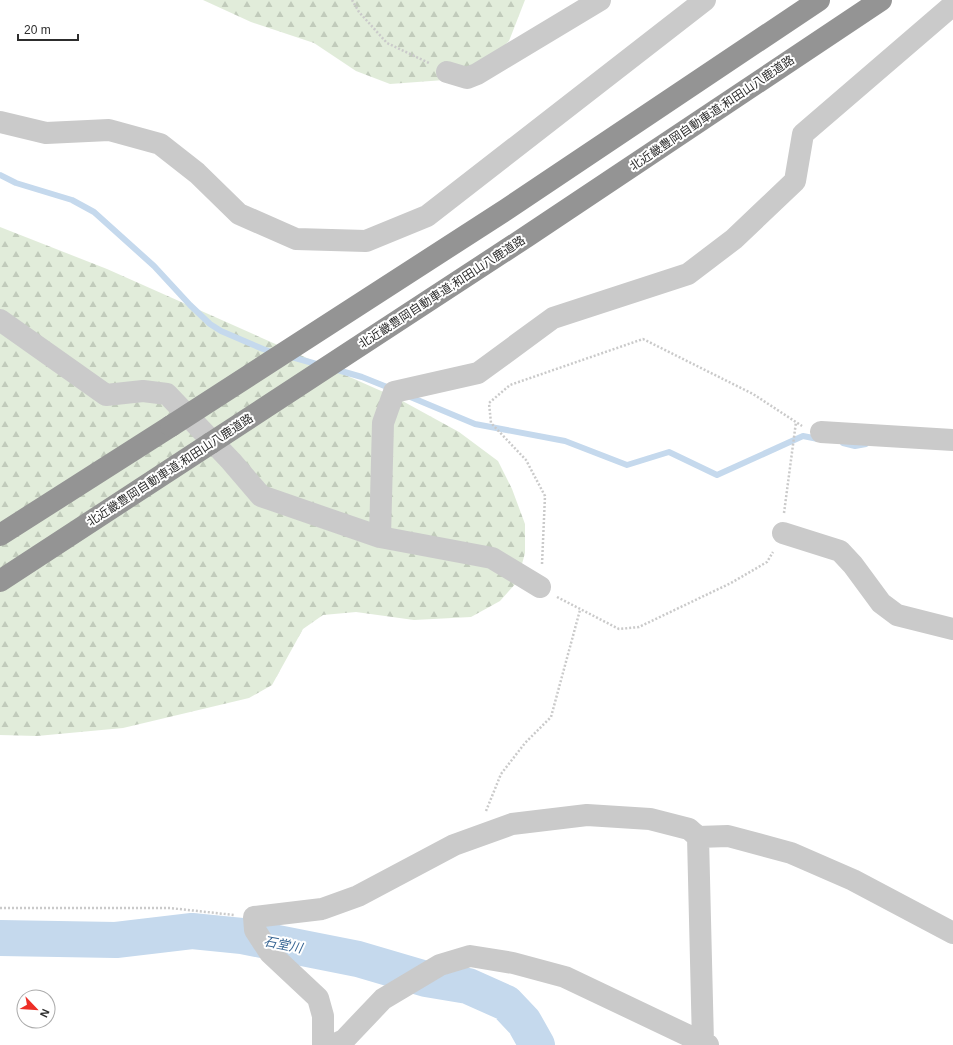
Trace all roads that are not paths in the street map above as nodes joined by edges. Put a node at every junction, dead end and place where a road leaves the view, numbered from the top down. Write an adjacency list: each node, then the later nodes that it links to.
1 (600, 0): 6 (street)
2 (705, 0): 7 (street)
3 (819, 0): 12 (highway, bridge)
4 (881, 0): 14 (highway, 北近畿豊岡自動車道;和田山八鹿道路, bridge)
5 (948, 12): 13 (street)
6 (447, 72)
7 (0, 122)
8 (0, 320): 13 (street)
9 (821, 432): 10 (street)
10 (953, 440)
11 (783, 533): 16 (street)
12 (0, 535)
13 (380, 537): 15 (street)
14 (0, 581)
15 (540, 587)
16 (953, 629)
17 (698, 837): 18 (street); 19 (street); 20 (street)
18 (953, 933)
19 (706, 1044): 21 (street)
20 (323, 1045)
21 (333, 1045)

